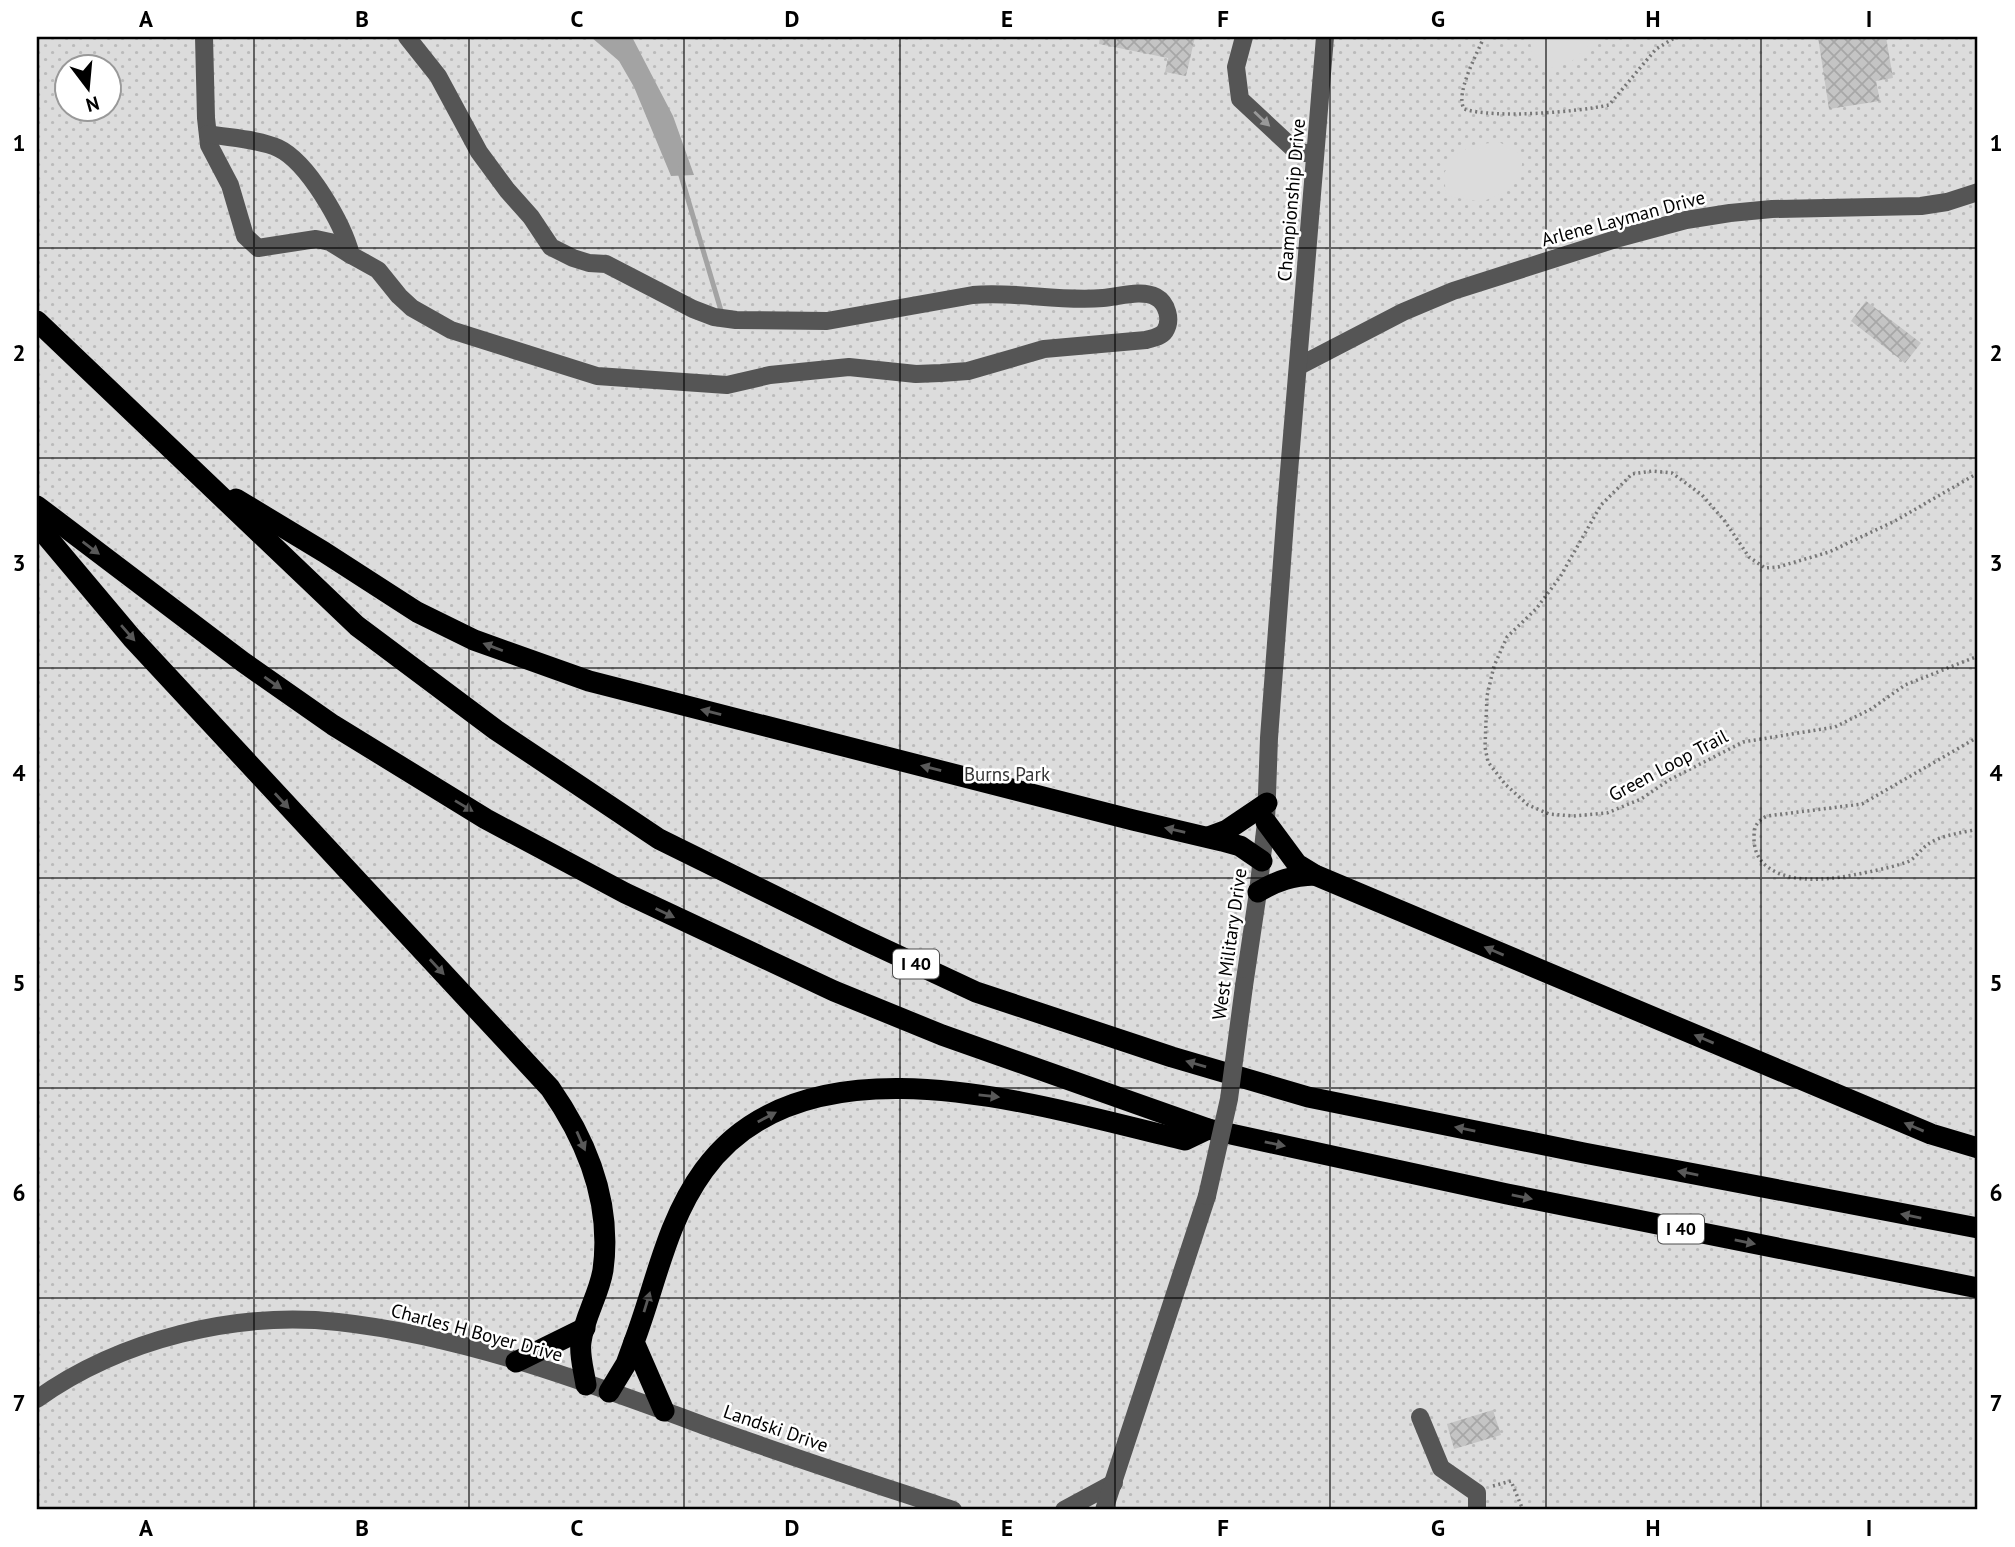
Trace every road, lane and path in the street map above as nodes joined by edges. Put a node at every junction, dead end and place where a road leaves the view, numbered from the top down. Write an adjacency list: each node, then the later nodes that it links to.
1 (204, 37): 7 (street)
2 (407, 37): 10 (street)
3 (1244, 37): 8 (street, one-way to 8)
4 (1325, 37): 8 (street, Championship Drive)
5 (1484, 37): 6 (path)
6 (1676, 37)
7 (208, 134): 10 (street); 10 (street)
8 (1315, 153): 12 (street, Championship Drive)
9 (1978, 192): 12 (street, Arlene Layman Drive)
10 (351, 255)
11 (37, 321): 14 (highway, I 40)
12 (1299, 366): 19 (street, West Military Drive)
13 (1978, 473): 17 (path, Green Loop Trail)
14 (204, 480): 21 (highway, one-way to 14); 27 (highway, I 40, one-way to 14)
15 (37, 506): 25 (highway, I 40, one-way to 25)
16 (37, 525): 29 (highway, one-way to 29)
17 (1978, 656)
18 (1978, 737): 20 (path)
19 (1267, 813): 21 (highway); 22 (street, West Military Drive); 23 (highway)
20 (1978, 829)
21 (1208, 837): 22 (highway)
22 (1262, 861): 24 (street, West Military Drive)
23 (1315, 875): 24 (highway); 26 (highway, one-way to 23)
24 (1258, 892): 37 (street, West Military Drive, bridge)
25 (1208, 1129): 28 (highway, I 40, one-way to 28); 30 (highway, one-way to 25)
26 (1978, 1148)
27 (1978, 1228)
28 (1978, 1287)
29 (586, 1328): 31 (highway); 32 (highway)
30 (634, 1342): 33 (highway); 35 (highway)
31 (516, 1362): 32 (street, Charles H Boyer Drive); 34 (street, Charles H Boyer Drive)
32 (586, 1385): 33 (street, Landski Drive)
33 (608, 1392): 35 (street, Landski Drive)
34 (37, 1399)
35 (664, 1411): 39 (street, Landski Drive)
36 (1420, 1417): 38 (street)
37 (1114, 1483): 40 (street); 41 (street, West Military Drive)
38 (1477, 1502): 42 (path)
39 (953, 1510)
40 (1064, 1510)
41 (1104, 1510)
42 (1523, 1510)

